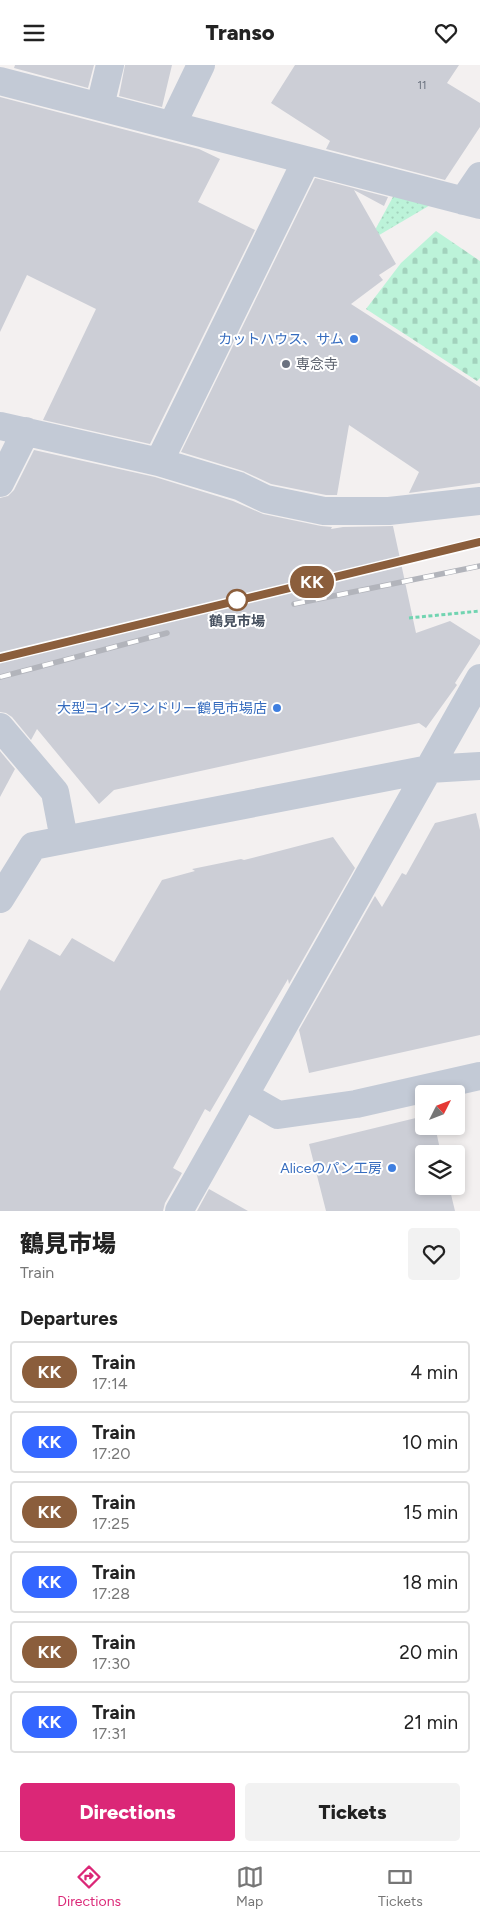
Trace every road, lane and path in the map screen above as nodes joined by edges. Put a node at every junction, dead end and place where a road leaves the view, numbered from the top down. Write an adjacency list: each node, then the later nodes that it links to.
1 (110, 65): 4 (street)
2 (201, 65): 5 (street)
3 (0, 81): 4 (street)
4 (100, 106): 5 (street)
5 (172, 125): 6 (street)
6 (306, 161): 8 (street); 10 (street)
7 (480, 176): 8 (street)
8 (471, 203)
9 (13, 428): 10 (street); 11 (street)
10 (159, 462): 12 (street)
11 (0, 483)
12 (480, 501)
13 (480, 611): 14 (path)
14 (409, 618)
15 (480, 678): 18 (street)
16 (0, 727): 19 (street)
17 (480, 766): 18 (street)
18 (429, 769): 19 (street); 22 (street)
19 (64, 839): 20 (street)
20 (0, 899)
21 (480, 1076): 22 (street)
22 (245, 1096): 23 (street)
23 (179, 1211)

